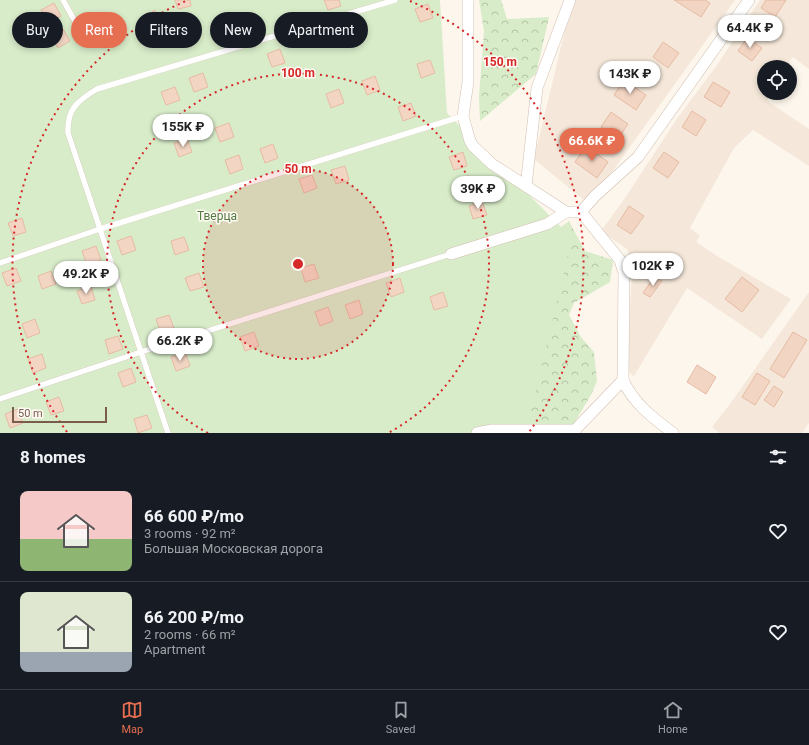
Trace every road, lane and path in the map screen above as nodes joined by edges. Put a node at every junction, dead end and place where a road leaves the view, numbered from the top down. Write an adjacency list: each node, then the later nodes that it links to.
1 (62, 0): 6 (lane)
2 (396, 0): 11 (lane)
3 (468, 0): 7 (street)
4 (570, 0): 8 (street)
5 (749, 0): 10 (street)
6 (71, 15)
7 (463, 116): 8 (street); 11 (lane)
8 (526, 186): 9 (street)
9 (566, 212): 10 (street); 12 (street)
10 (581, 212): 15 (street)
11 (100, 229): 13 (lane); 14 (lane)
12 (451, 254): 14 (lane)
13 (0, 263)
14 (141, 352): 16 (lane); 18 (lane)
15 (623, 380): 17 (street); 20 (street)
16 (0, 399)
17 (574, 432): 19 (street)
18 (168, 433)
19 (477, 433)
20 (672, 433)

